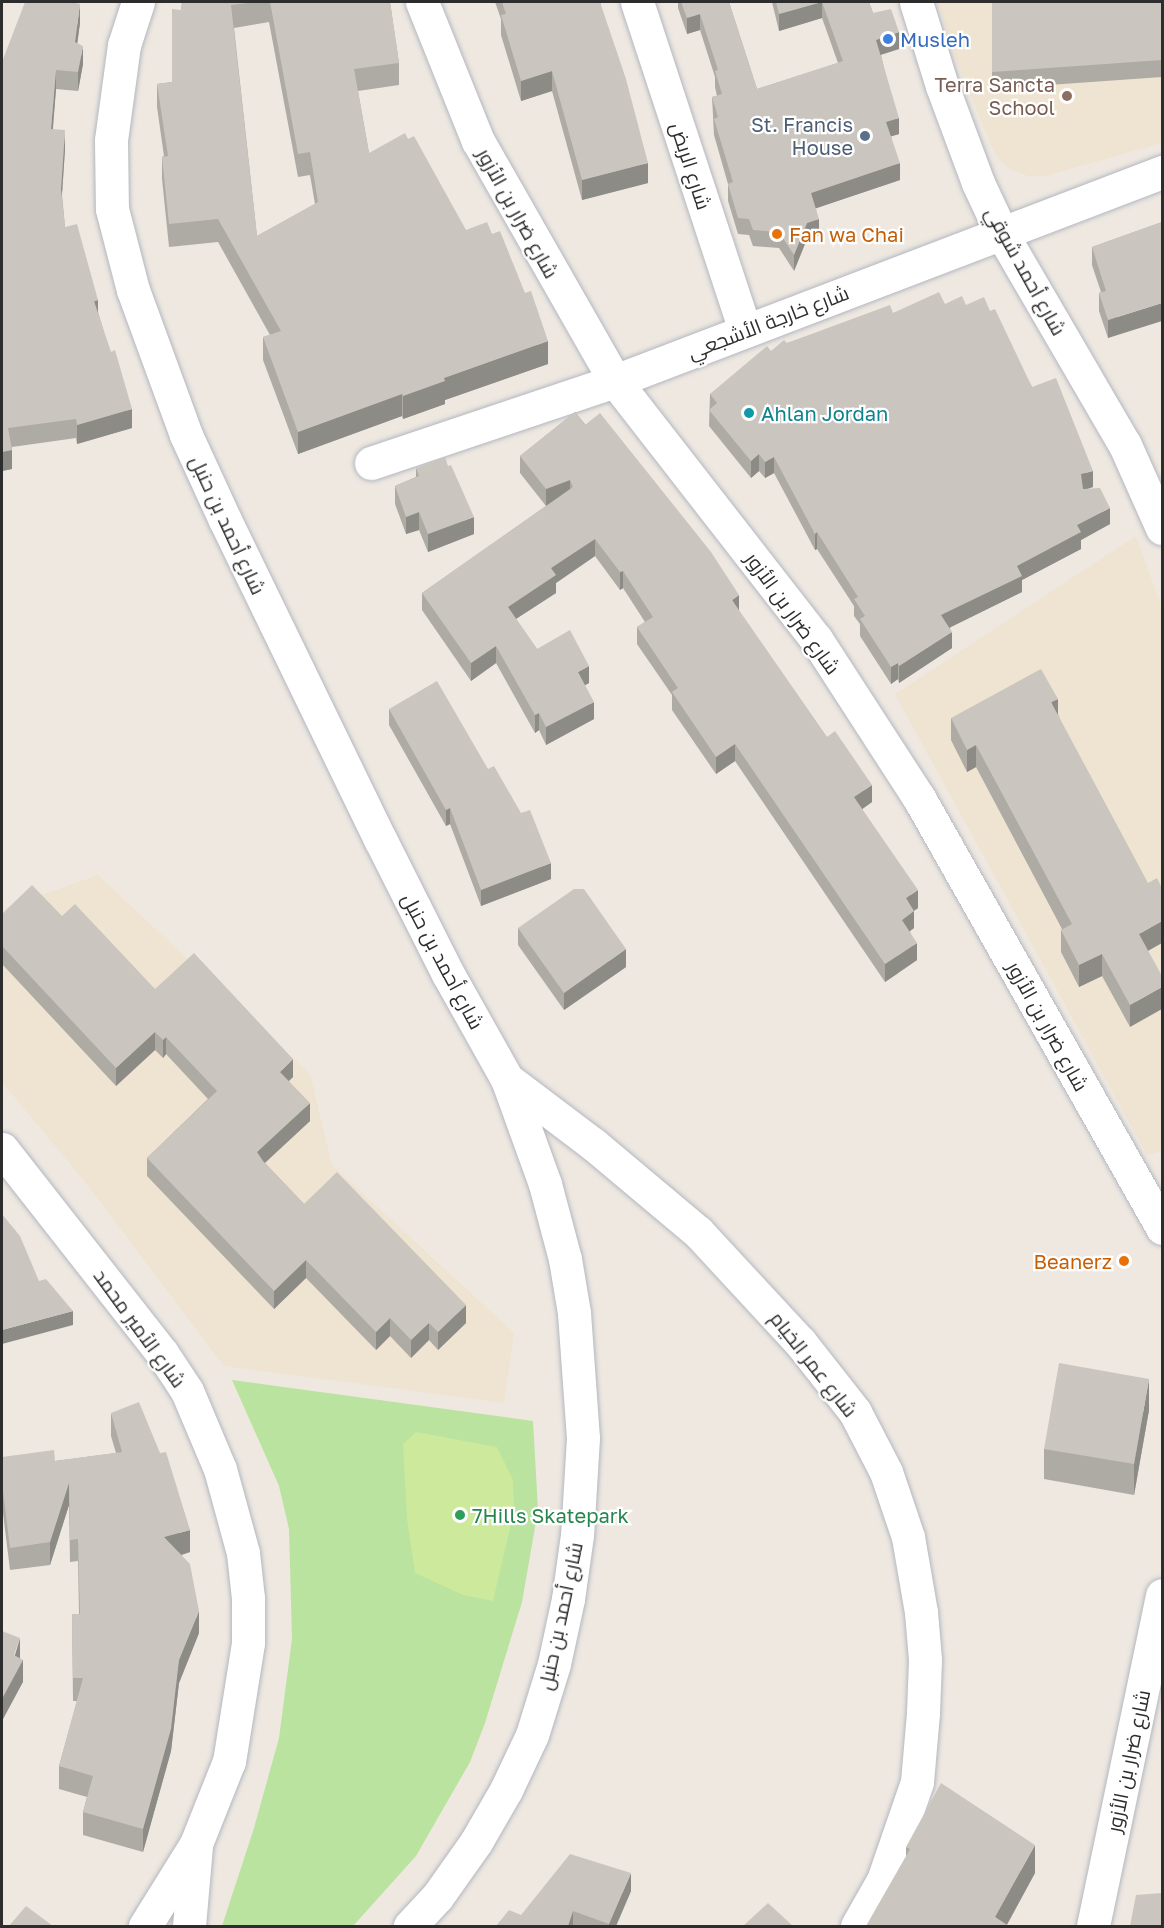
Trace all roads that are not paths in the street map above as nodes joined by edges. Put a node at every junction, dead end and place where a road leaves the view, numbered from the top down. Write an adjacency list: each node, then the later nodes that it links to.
1 (138, 2): 11 (street, شارع أحمد بن حنبل)
2 (422, 2): 8 (street, شارع ضرار بن الأزور)
3 (637, 2): 7 (street, شارع الربض)
4 (916, 2): 6 (street, شارع أحمد شوقي)
5 (1162, 172): 6 (street, شارع خارجة الأشجعي)
6 (1002, 234): 7 (street, شارع خارجة الأشجعي); 10 (street, شارع أحمد شوقي)
7 (745, 330): 8 (street, شارع خارجة الأشجعي)
8 (615, 381): 9 (street, شارع خارجة الأشجعي); 13 (street, شارع ضرار بن الأزور)
9 (370, 463)
10 (1162, 528)
11 (507, 1079): 19 (street, شارع أحمد بن حنبل); 20 (street, شارع عمر الخيام)
12 (2, 1149): 16 (street, شارع الأمير محمد)
13 (1152, 1195): 14 (street, شارع ضرار بن الأزور)
14 (1162, 1228)
15 (1162, 1595): 21 (street, شارع ضرار بن الأزور)
16 (196, 1844): 17 (street, شارع الأمير محمد); 18 (street, شارع الأمير محمد)
17 (144, 1926)
18 (189, 1926)
19 (410, 1926)
20 (857, 1926)
21 (1093, 1926)

